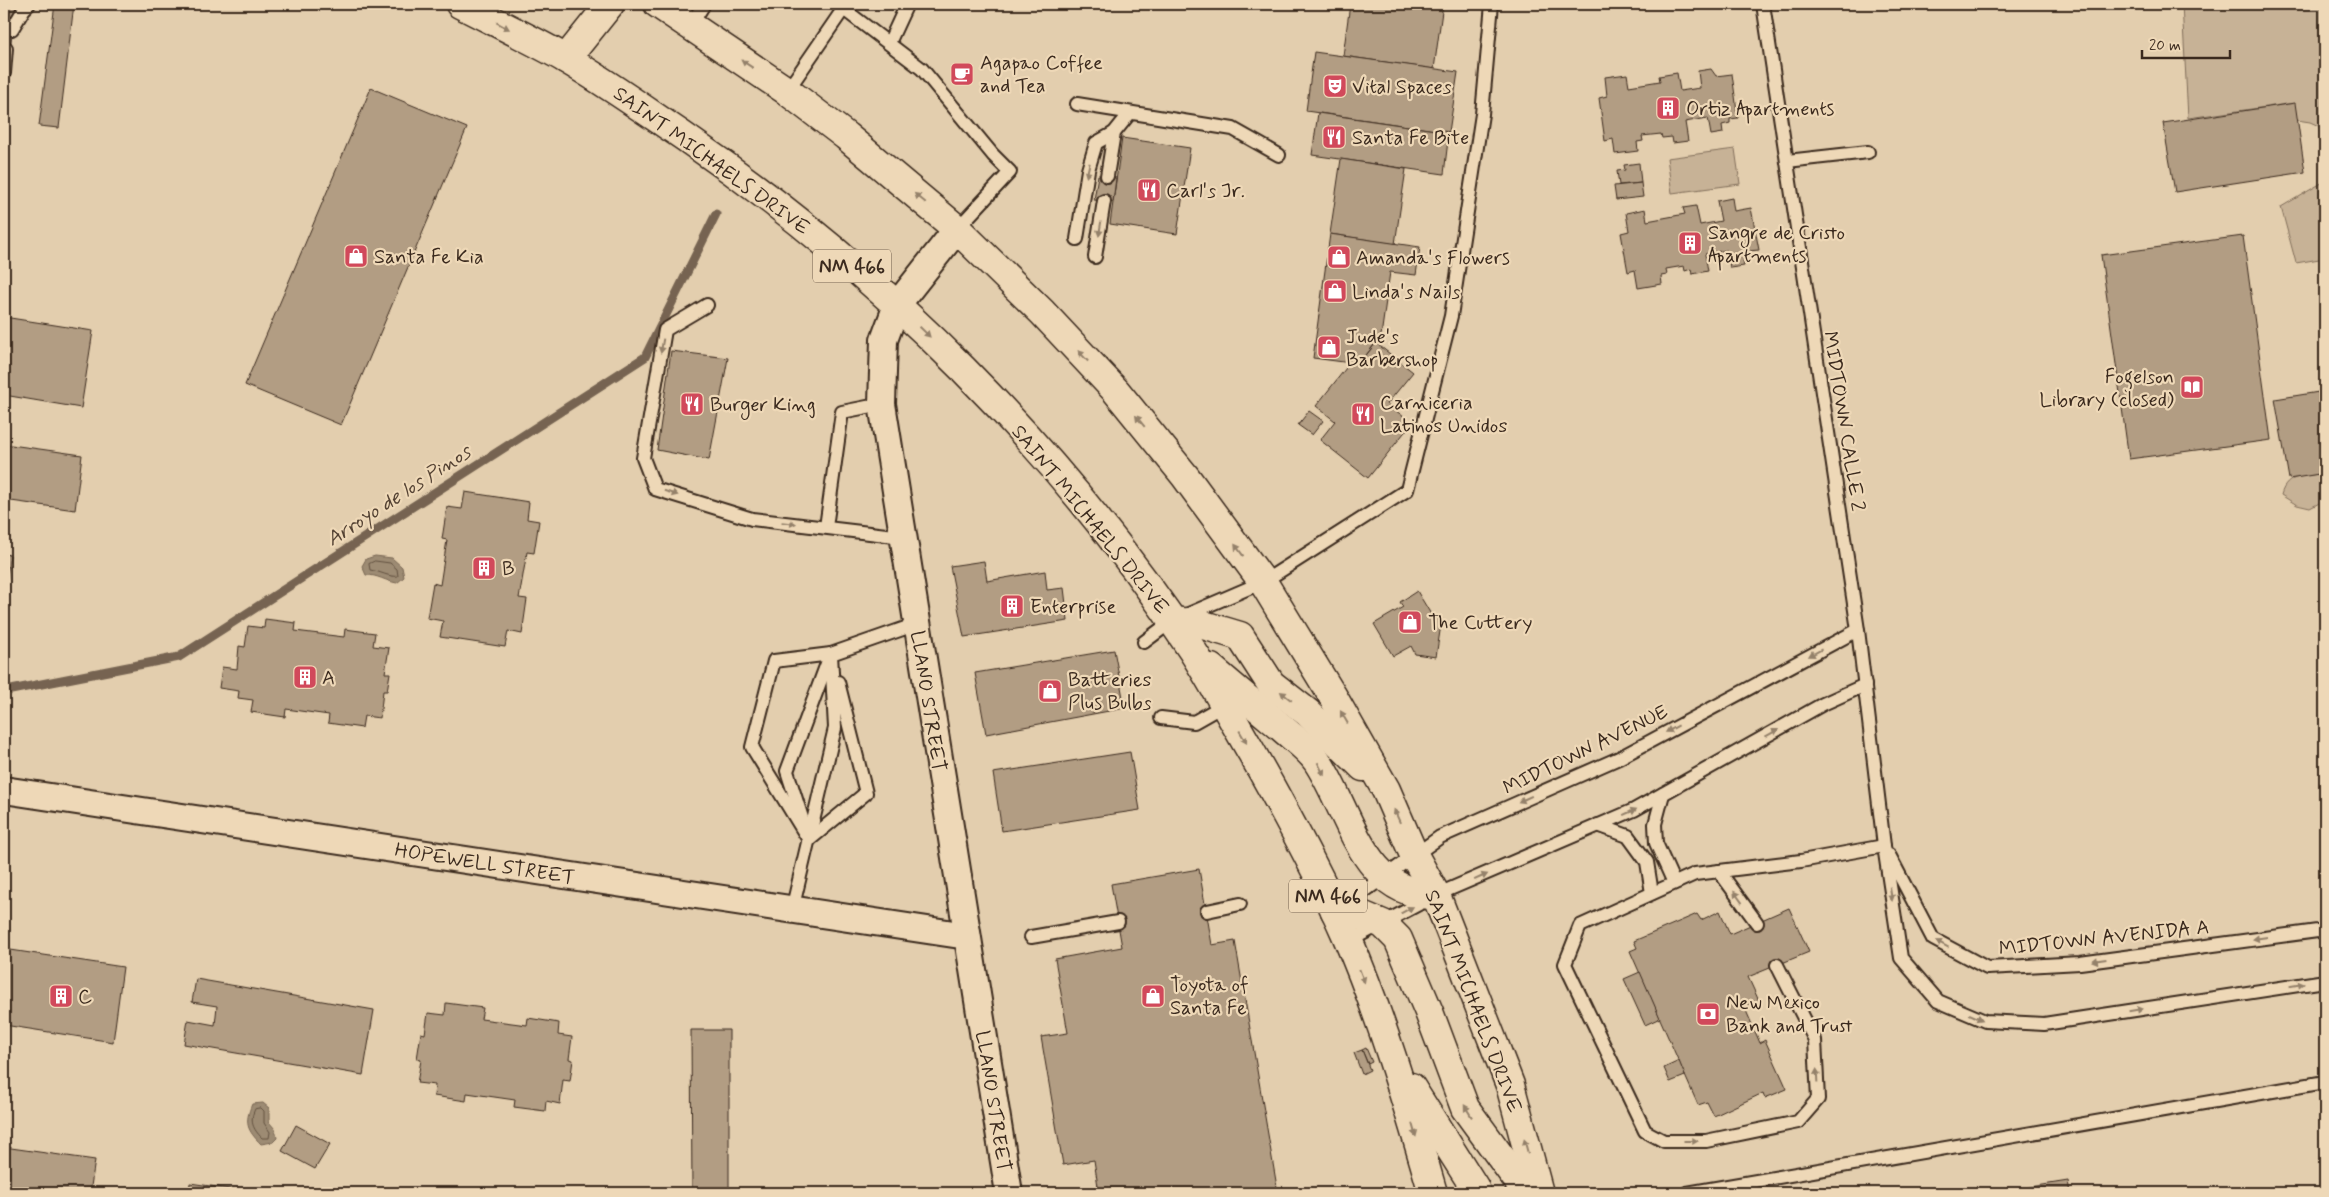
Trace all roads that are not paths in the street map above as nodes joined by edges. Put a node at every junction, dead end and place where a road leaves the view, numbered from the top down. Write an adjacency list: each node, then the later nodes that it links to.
1 (29, 4): 11 (lane)
2 (460, 4): 14 (main road, SAINT MICHAELS DRIVE / NM 466, one-way to 14)
3 (585, 4): 14 (main road)
4 (610, 4): 14 (main road)
5 (658, 4): 10 (main road, SAINT MICHAELS DRIVE)
6 (908, 4): 12 (lane)
7 (1492, 4): 33 (lane)
8 (1763, 4): 22 (lane, MIDTOWN CALLE 2)
9 (841, 6): 12 (lane); 16 (lane)
10 (698, 15): 16 (main road, SAINT MICHAELS DRIVE, one-way to 10)
11 (12, 29)
12 (889, 43): 25 (lane)
13 (6, 48): 15 (lane)
14 (566, 59): 29 (main road, SAINT MICHAELS DRIVE / NM 466)
15 (4, 73)
16 (787, 91): 25 (main road, SAINT MICHAELS DRIVE, one-way to 16)
17 (1077, 104): 18 (lane)
18 (1130, 113): 19 (lane); 21 (lane)
19 (1114, 133): 23 (lane); 26 (lane, one-way to 26)
20 (1868, 152): 22 (lane)
21 (1279, 155)
22 (1787, 161): 36 (lane, MIDTOWN CALLE 2)
23 (1108, 176)
24 (1104, 201): 27 (lane, one-way to 27)
25 (957, 229): 29 (street, LLANO STREET); 33 (main road, SAINT MICHAELS DRIVE, one-way to 25)
26 (1077, 239)
27 (1095, 257)
28 (707, 305): 31 (lane, one-way to 31)
29 (897, 305): 30 (street, LLANO STREET); 34 (main road, SAINT MICHAELS DRIVE / NM 466, one-way to 34)
30 (882, 404): 31 (lane); 32 (street, LLANO STREET)
31 (826, 527): 32 (lane)
32 (903, 537): 35 (street, LLANO STREET)
33 (1263, 582): 34 (lane); 44 (main road, SAINT MICHAELS DRIVE, one-way to 33)
34 (1172, 621): 37 (lane); 39 (main road, SAINT MICHAELS DRIVE / NM 466); 44 (main road, one-way to 34)
35 (917, 624): 38 (lane); 63 (street, LLANO STREET)
36 (1858, 630): 40 (lane, MIDTOWN CALLE 2); 49 (lane, MIDTOWN AVENUE, one-way to 49)
37 (1144, 642)
38 (831, 654): 47 (lane); 47 (lane); 47 (lane); 47 (lane)
39 (1194, 654): 41 (main road, SAINT MICHAELS DRIVE / NM 466); 51 (main road, one-way to 51)
40 (1865, 685): 45 (lane, one-way to 40); 48 (lane, MIDTOWN CALLE 2)
41 (1224, 706): 42 (lane); 57 (main road, SAINT MICHAELS DRIVE / NM 466, one-way to 57)
42 (1161, 718)
43 (4, 790): 56 (street, HOPEWELL STREET)
44 (1386, 790): 49 (main road, SAINT MICHAELS DRIVE, one-way to 44)
45 (1663, 794): 46 (lane, one-way to 45); 52 (lane)
46 (1598, 825): 53 (lane); 54 (lane, one-way to 46)
47 (809, 840): 56 (lane)
48 (1884, 846): 50 (lane); 62 (lane, MIDTOWN AVENIDA A, one-way to 48); 67 (lane, one-way to 67)
49 (1414, 855): 51 (lane, MIDTOWN AVENUE); 54 (main road, SAINT MICHAELS DRIVE)
50 (1719, 871): 52 (lane); 60 (lane, one-way to 50)
51 (1384, 876): 54 (main road); 57 (lane, MIDTOWN AVENUE)
52 (1674, 883): 53 (lane)
53 (1652, 893): 66 (lane, one-way to 66)
54 (1436, 895): 61 (lane, one-way to 54); 74 (main road, SAINT MICHAELS DRIVE, one-way to 54)
55 (1240, 904): 58 (lane)
56 (792, 910): 63 (street, HOPEWELL STREET)
57 (1335, 911): 61 (main road); 65 (main road, SAINT MICHAELS DRIVE / NM 466)
58 (1207, 912)
59 (1118, 922): 64 (lane)
60 (1757, 922)
61 (1383, 924): 65 (lane); 73 (main road, one-way to 61)
62 (2325, 930)
63 (967, 936): 70 (street, LLANO STREET)
64 (1031, 937)
65 (1348, 941): 68 (main road, SAINT MICHAELS DRIVE / NM 466, one-way to 68)
66 (1777, 965)
67 (2325, 981)
68 (1394, 1060): 71 (main road, SAINT MICHAELS DRIVE / NM 466, one-way to 71); 72 (main road)
69 (2325, 1082): 75 (lane)
70 (1009, 1193)
71 (1433, 1193)
72 (1476, 1193)
73 (1527, 1193)
74 (1539, 1193)
75 (1687, 1193)

